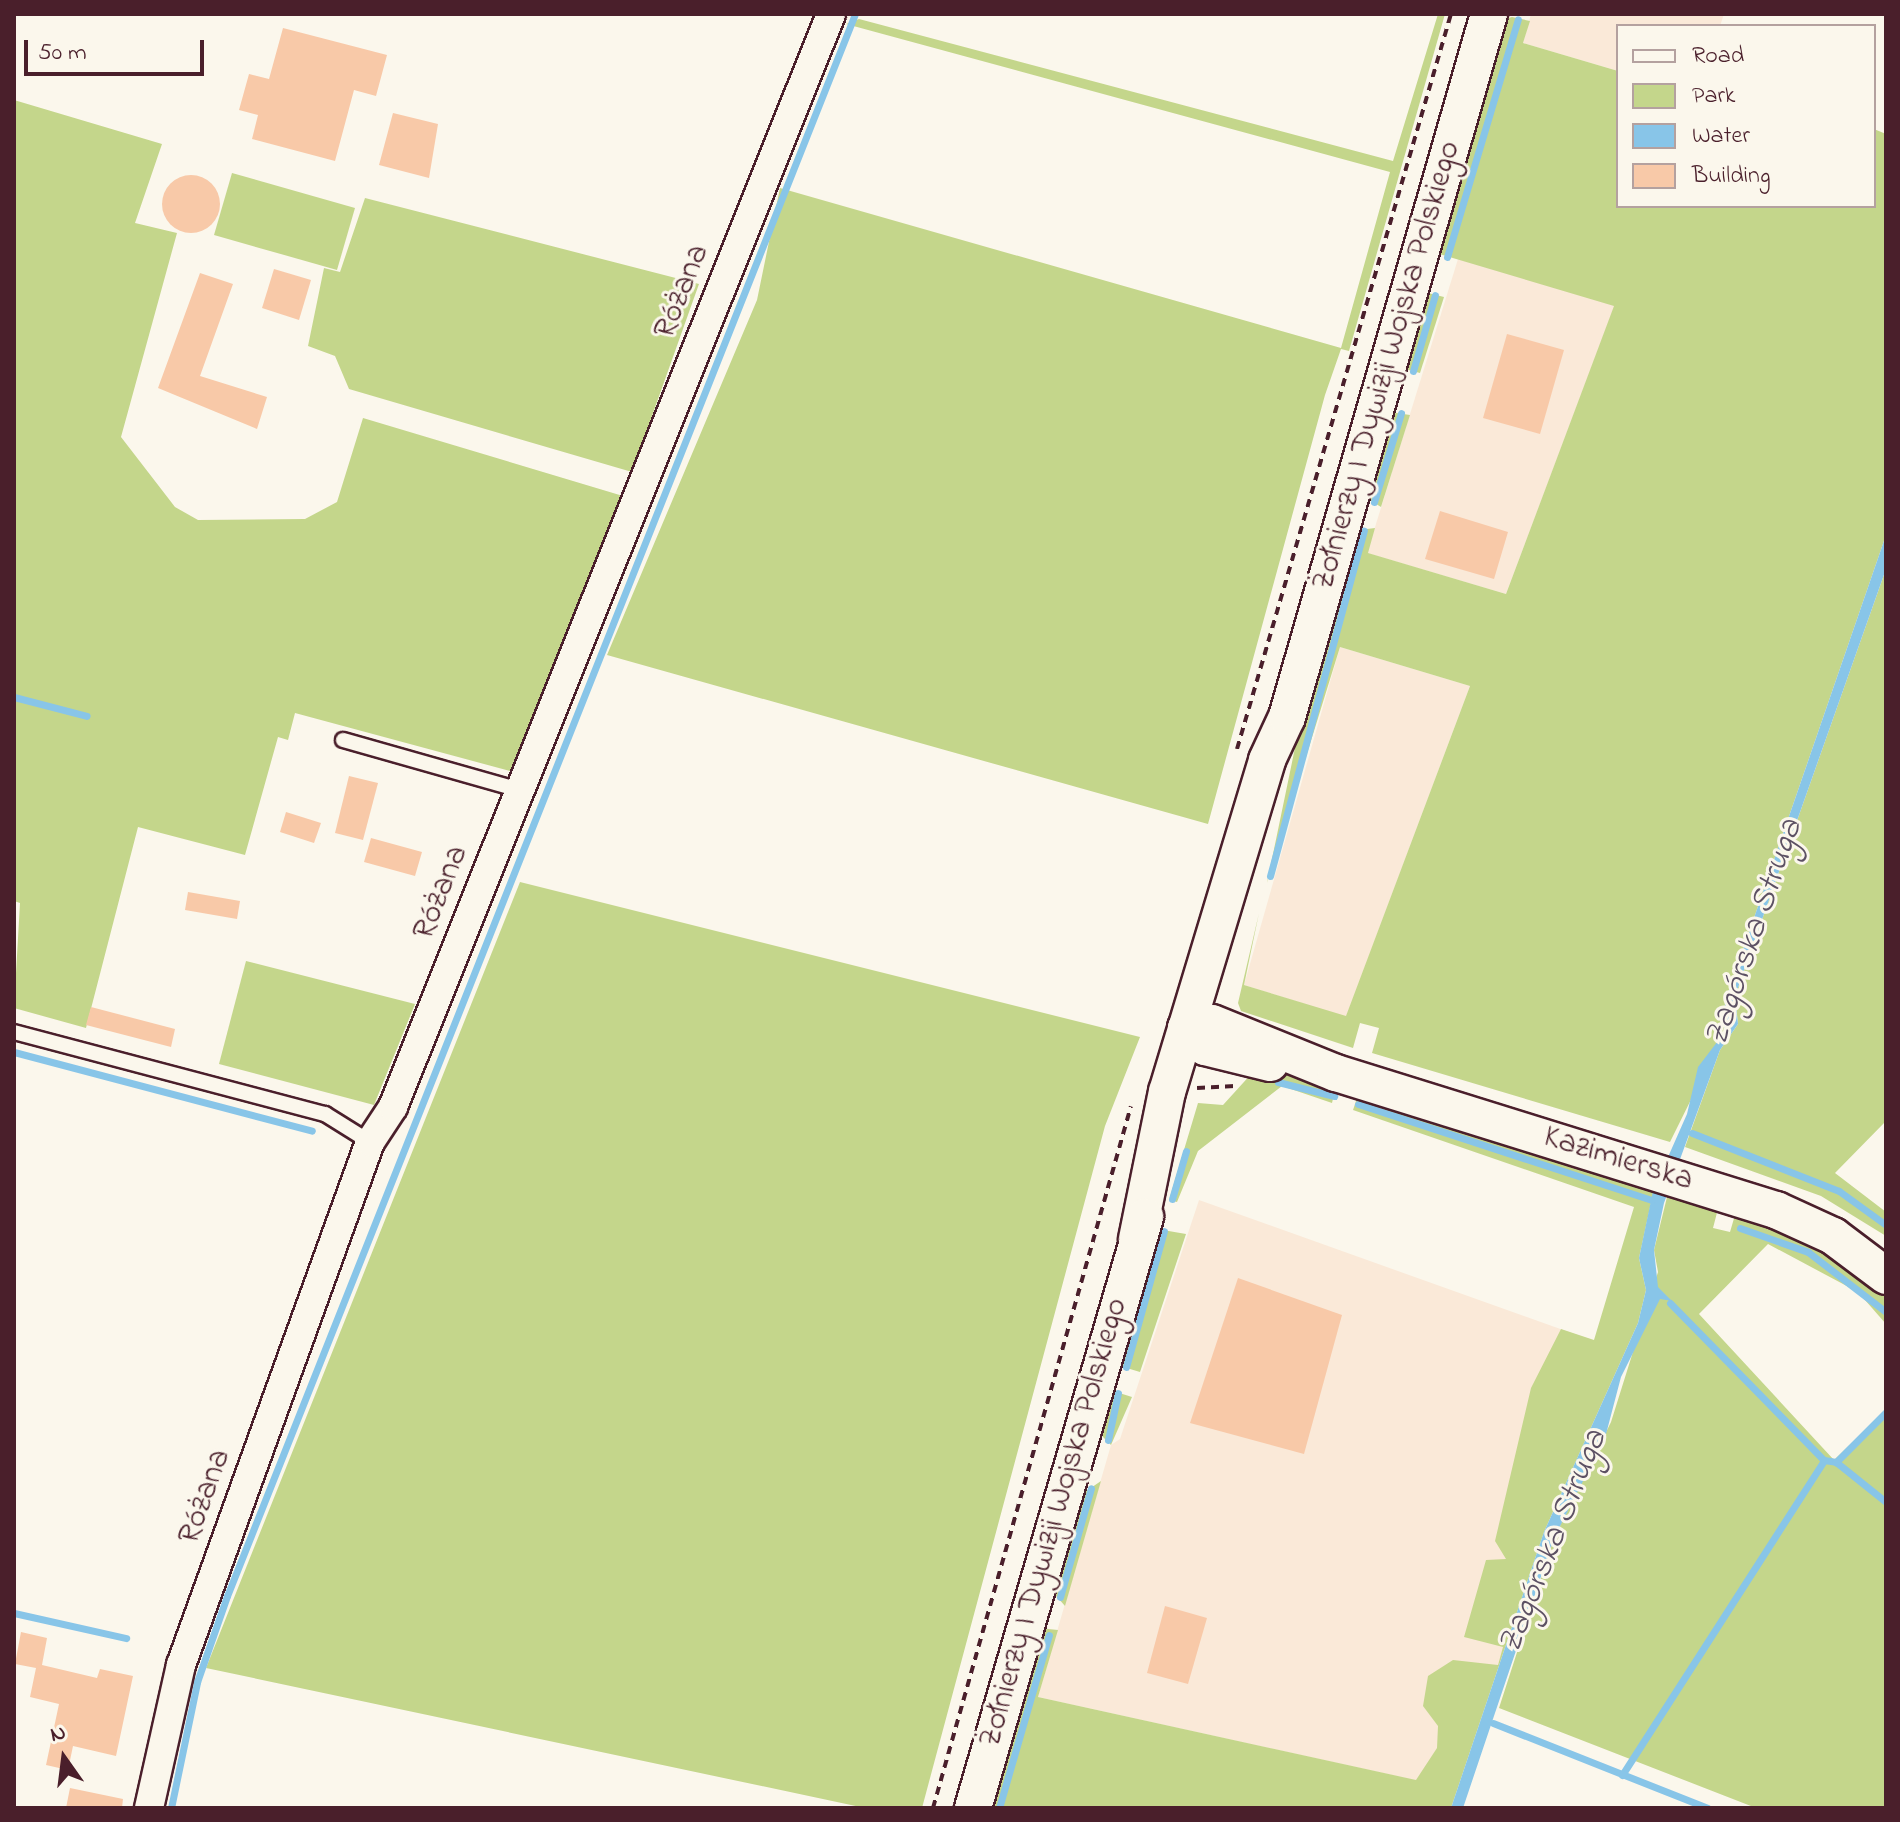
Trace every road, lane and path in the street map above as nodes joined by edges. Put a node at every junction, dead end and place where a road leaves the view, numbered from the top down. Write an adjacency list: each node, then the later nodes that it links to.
1 (831, 14): 4 (street, Różana)
2 (1489, 14): 6 (street, Żołnierzy I Dywizji Wojska Polskiego)
3 (343, 740): 4 (lane)
4 (520, 790): 7 (street, Różana)
5 (14, 1032): 7 (lane)
6 (1201, 1033): 8 (street, Kazimierska); 10 (street, Żołnierzy I Dywizji Wojska Polskiego)
7 (370, 1142): 9 (street, Różana)
8 (1886, 1276)
9 (149, 1808)
10 (973, 1808)

